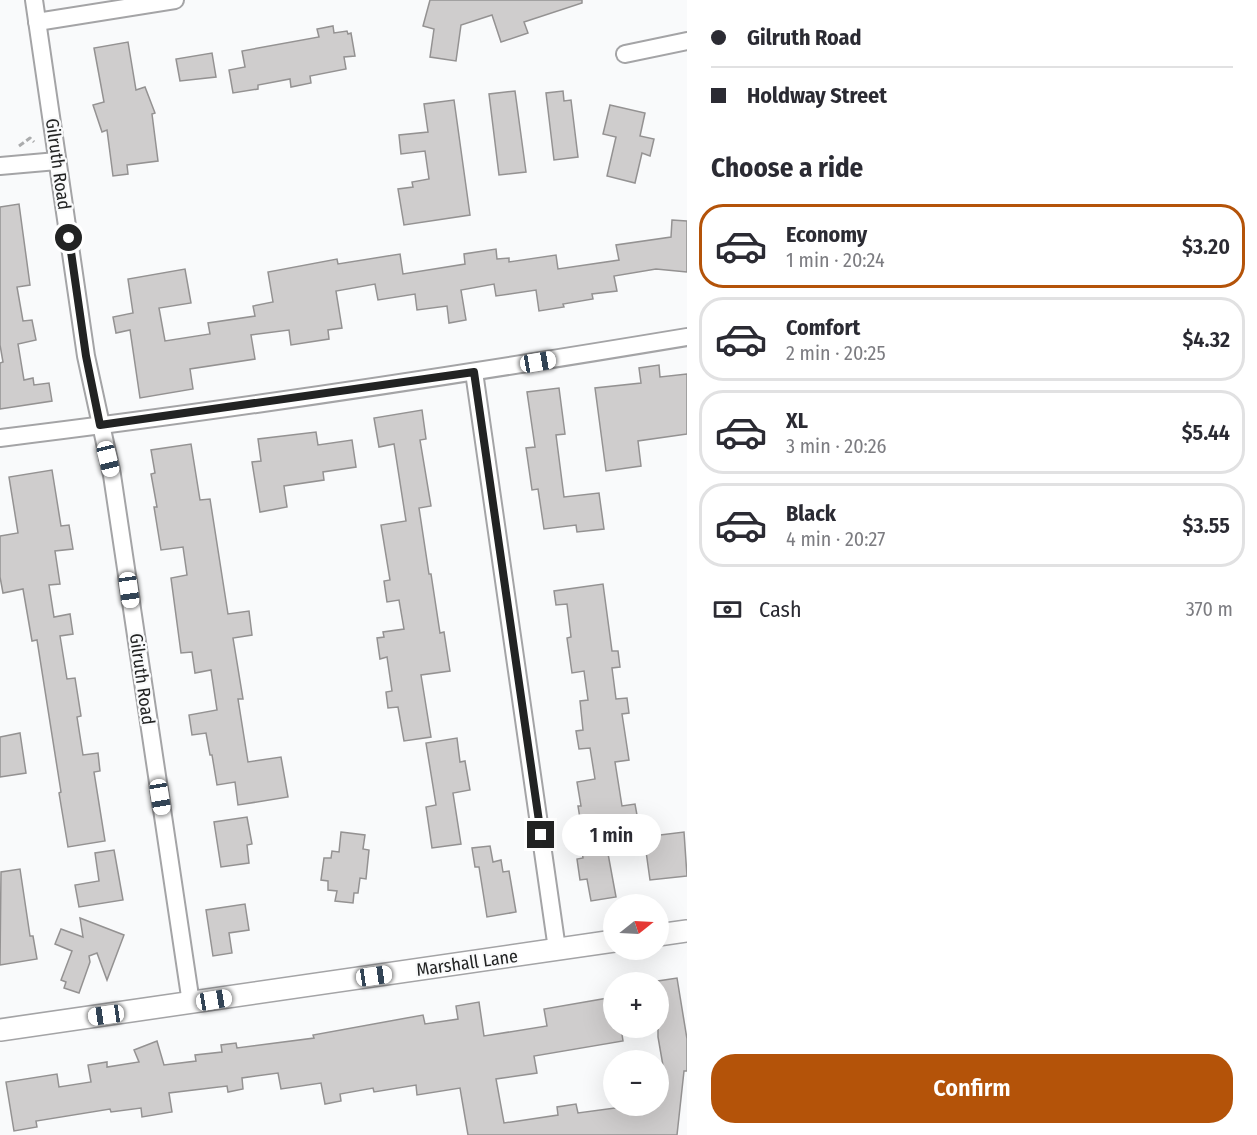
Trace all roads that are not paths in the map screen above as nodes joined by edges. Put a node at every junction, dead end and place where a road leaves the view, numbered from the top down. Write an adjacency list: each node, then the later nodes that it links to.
1 (34, 0): 3 (street, Gilruth Road)
2 (175, 0): 3 (street)
3 (38, 22): 6 (street, Gilruth Road)
4 (687, 41): 5 (street)
5 (625, 54)
6 (57, 161): 7 (street); 10 (street, Gilruth Road)
7 (0, 166)
8 (687, 337): 9 (street)
9 (474, 372): 10 (street); 15 (street)
10 (100, 425): 11 (street); 16 (street, Gilruth Road)
11 (0, 438)
12 (687, 931): 13 (street)
13 (669, 933)
14 (603, 943): 15 (street, Marshall Lane)
15 (558, 949): 16 (street, Marshall Lane)
16 (191, 1003): 17 (street, Marshall Lane)
17 (0, 1030)

